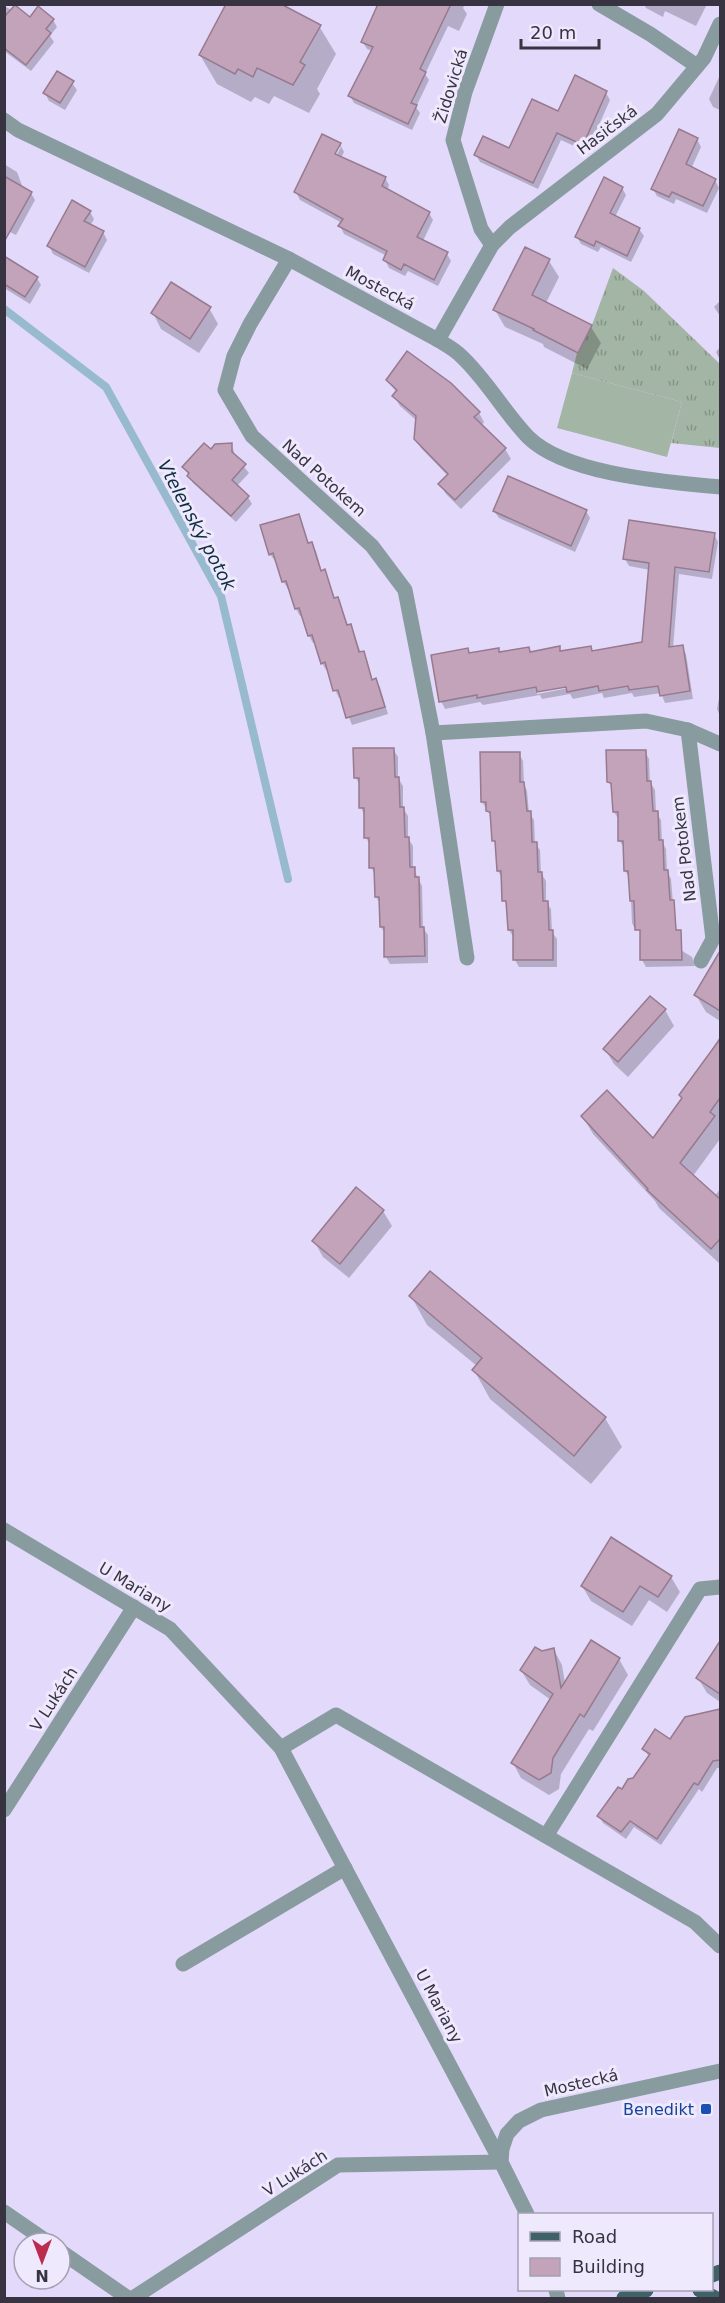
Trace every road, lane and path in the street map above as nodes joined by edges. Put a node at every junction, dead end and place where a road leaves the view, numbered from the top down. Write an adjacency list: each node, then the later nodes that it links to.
1 (497, 4): 6 (street, Židovická)
2 (599, 4): 4 (street)
3 (720, 24): 4 (street, Hasičská)
4 (697, 66): 6 (street, Hasičská)
5 (4, 120): 7 (street, Mostecká)
6 (492, 245): 8 (street, Hasičská)
7 (289, 259): 8 (street, Mostecká); 11 (street, Nad Potokem)
8 (438, 340): 9 (street, Mostecká)
9 (720, 487)
10 (688, 730): 11 (street); 12 (street); 14 (street, Nad Potokem)
11 (434, 733): 13 (street, Nad Potokem)
12 (720, 744)
13 (467, 958)
14 (701, 961)
15 (4, 1530): 17 (street, U Mariany)
16 (720, 1587): 20 (street)
17 (134, 1607): 18 (street, U Mariany); 19 (street, V Lukách)
18 (281, 1748): 20 (street); 21 (street, U Mariany)
19 (4, 1810)
20 (546, 1836): 22 (street)
21 (345, 1868): 23 (street); 25 (street, U Mariany)
22 (720, 1946)
23 (183, 1964)
24 (720, 2071): 25 (street, Mostecká)
25 (501, 2162): 27 (street); 32 (street, V Lukách)
26 (4, 2212): 28 (street)
27 (526, 2213)
28 (32, 2231)
29 (72, 2259): 31 (street)
30 (641, 2291): 33 (main road)
31 (128, 2298)
32 (134, 2298)
33 (624, 2298)

